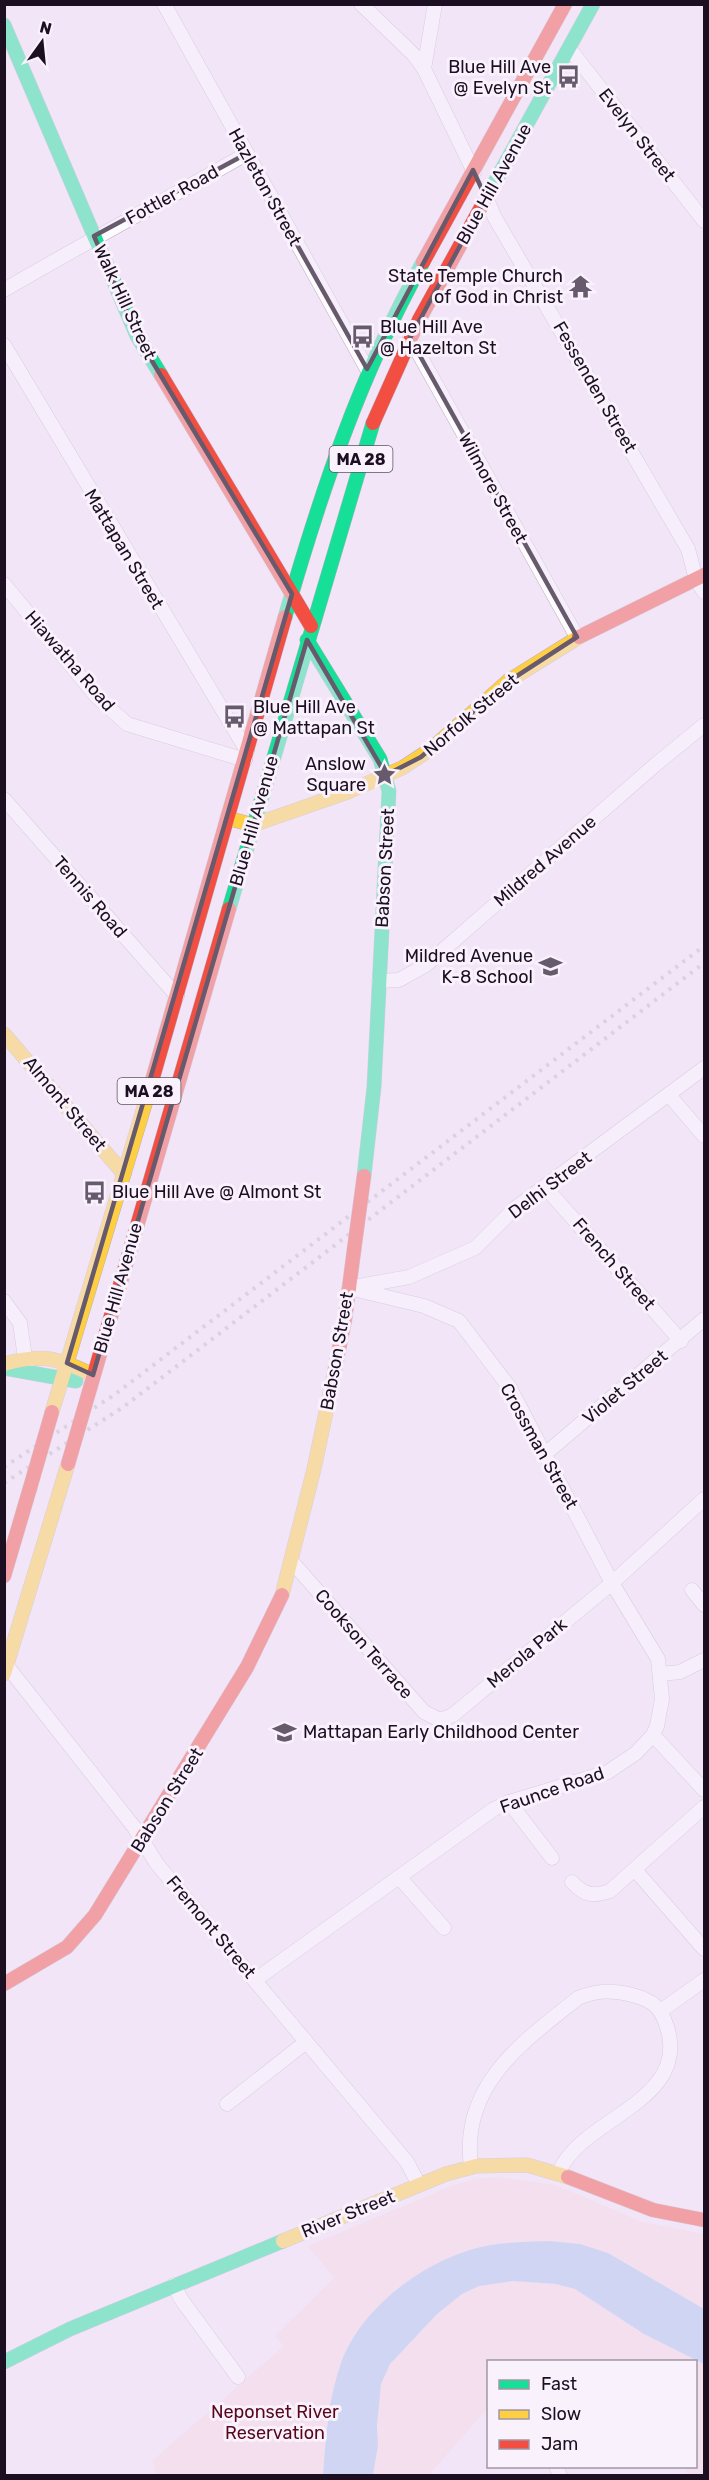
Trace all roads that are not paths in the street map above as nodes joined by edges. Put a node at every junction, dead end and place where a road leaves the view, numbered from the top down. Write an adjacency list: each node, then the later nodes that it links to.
1 (165, 4): 9 (street, Hazleton Street)
2 (361, 4): 8 (street, Fessenden Street)
3 (435, 4): 8 (street)
4 (565, 4): 10 (main road, Blue Hill Avenue / MA 28)
5 (593, 4): 7 (main road, Blue Hill Avenue / MA 28)
6 (6, 32): 13 (main road, Walk Hill Street)
7 (569, 48): 11 (main road, Blue Hill Avenue / MA 28); 12 (street, Evelyn Street)
8 (424, 69): 10 (street, Fessenden Street)
9 (246, 154): 13 (street, Fottler Road); 17 (street, Hazleton Street)
10 (473, 170): 11 (street, Fessenden Street); 17 (main road, Blue Hill Avenue / MA 28)
11 (486, 198): 15 (main road, Blue Hill Avenue / MA 28); 18 (street, Fessenden Street)
12 (705, 221)
13 (94, 236): 14 (street, Fottler Road); 21 (main road, Walk Hill Street)
14 (4, 290)
15 (410, 338): 22 (main road, Blue Hill Avenue / MA 28); 23 (street, Wilmore Street)
16 (4, 345): 26 (street, Mattapan Street)
17 (367, 369): 21 (main road, Blue Hill Avenue / MA 28)
18 (700, 577): 20 (street); 23 (main road, Norfolk Street)
19 (4, 584): 26 (street, Hiawatha Road)
20 (705, 592)
21 (292, 594): 22 (main road, Walk Hill Street); 26 (main road, Blue Hill Avenue / MA 28)
22 (311, 626): 24 (main road, Blue Hill Avenue / MA 28)
23 (577, 637): 27 (main road, Norfolk Street)
24 (307, 640): 27 (main road, Babson Street); 30 (main road, Blue Hill Avenue / MA 28)
25 (705, 725): 31 (street, Mildred Avenue)
26 (246, 756): 29 (main road, Blue Hill Avenue / MA 28)
27 (387, 775): 30 (main road, Norfolk Street); 31 (main road, Babson Street)
28 (4, 799): 32 (street, Tennis Road)
29 (227, 818): 30 (main road); 32 (main road, Blue Hill Avenue / MA 28)
30 (253, 825): 49 (main road, Blue Hill Avenue / MA 28)
31 (379, 981): 39 (main road, Babson Street, bridge)
32 (177, 996): 37 (main road, Blue Hill Avenue / MA 28)
33 (4, 1034): 37 (main road, Almont Street)
34 (705, 1068): 35 (street, Delhi Street)
35 (669, 1095): 36 (street); 38 (street, Delhi Street)
36 (705, 1136)
37 (124, 1174): 44 (main road, Blue Hill Avenue / MA 28)
38 (546, 1188): 39 (street, Delhi Street); 42 (street, French Street)
39 (349, 1288): 50 (street, Crossman Street); 52 (main road, Babson Street)
40 (4, 1300): 43 (street)
41 (705, 1319): 42 (street, Violet Street)
42 (681, 1341): 50 (street, Violet Street)
43 (26, 1357): 44 (main road); 45 (main road); 47 (street)
44 (68, 1363): 48 (main road, Blue Hill Avenue / MA 28); 49 (main road)
45 (4, 1364)
46 (4, 1368): 47 (main road)
47 (27, 1372): 48 (main road)
48 (62, 1378): 49 (main road); 53 (main road, Blue Hill Avenue / MA 28, bridge)
49 (92, 1380): 58 (main road, Blue Hill Avenue / MA 28, bridge)
50 (545, 1454): 54 (street, Crossman Street)
51 (705, 1499): 54 (street, Merola Park)
52 (292, 1563): 60 (street, Cookson Terrace); 65 (main road, Babson Street)
53 (4, 1576)
54 (612, 1583): 59 (street); 60 (street, Merola Park)
55 (692, 1590): 56 (street)
56 (705, 1605)
57 (705, 1660): 59 (street)
58 (6, 1670): 65 (street, Fremont Street)
59 (661, 1674): 61 (street)
60 (440, 1720)
61 (653, 1736): 62 (street); 63 (street, Faunce Road)
62 (705, 1790)
63 (510, 1802): 66 (street); 68 (street, Faunce Road)
64 (705, 1807): 67 (street)
65 (142, 1841): 72 (street, Fremont Street); 74 (main road, Babson Street)
66 (552, 1858)
67 (636, 1870): 69 (street); 71 (street)
68 (399, 1877): 70 (street); 72 (street, Faunce Road)
69 (572, 1882)
70 (444, 1928)
71 (705, 1949)
72 (255, 1980): 76 (street, Fremont Street)
73 (705, 1980): 75 (street)
74 (4, 1984)
75 (662, 2010): 78 (street); 79 (street)
76 (306, 2042): 77 (street); 80 (street, Fremont Street)
77 (227, 2104)
78 (471, 2166): 79 (main road, River Street); 80 (main road, River Street)
79 (559, 2172): 81 (main road, River Street)
80 (419, 2185): 82 (main road, River Street)
81 (705, 2220)
82 (174, 2285): 83 (main road, River Street); 84 (street)
83 (4, 2362)
84 (238, 2377)

